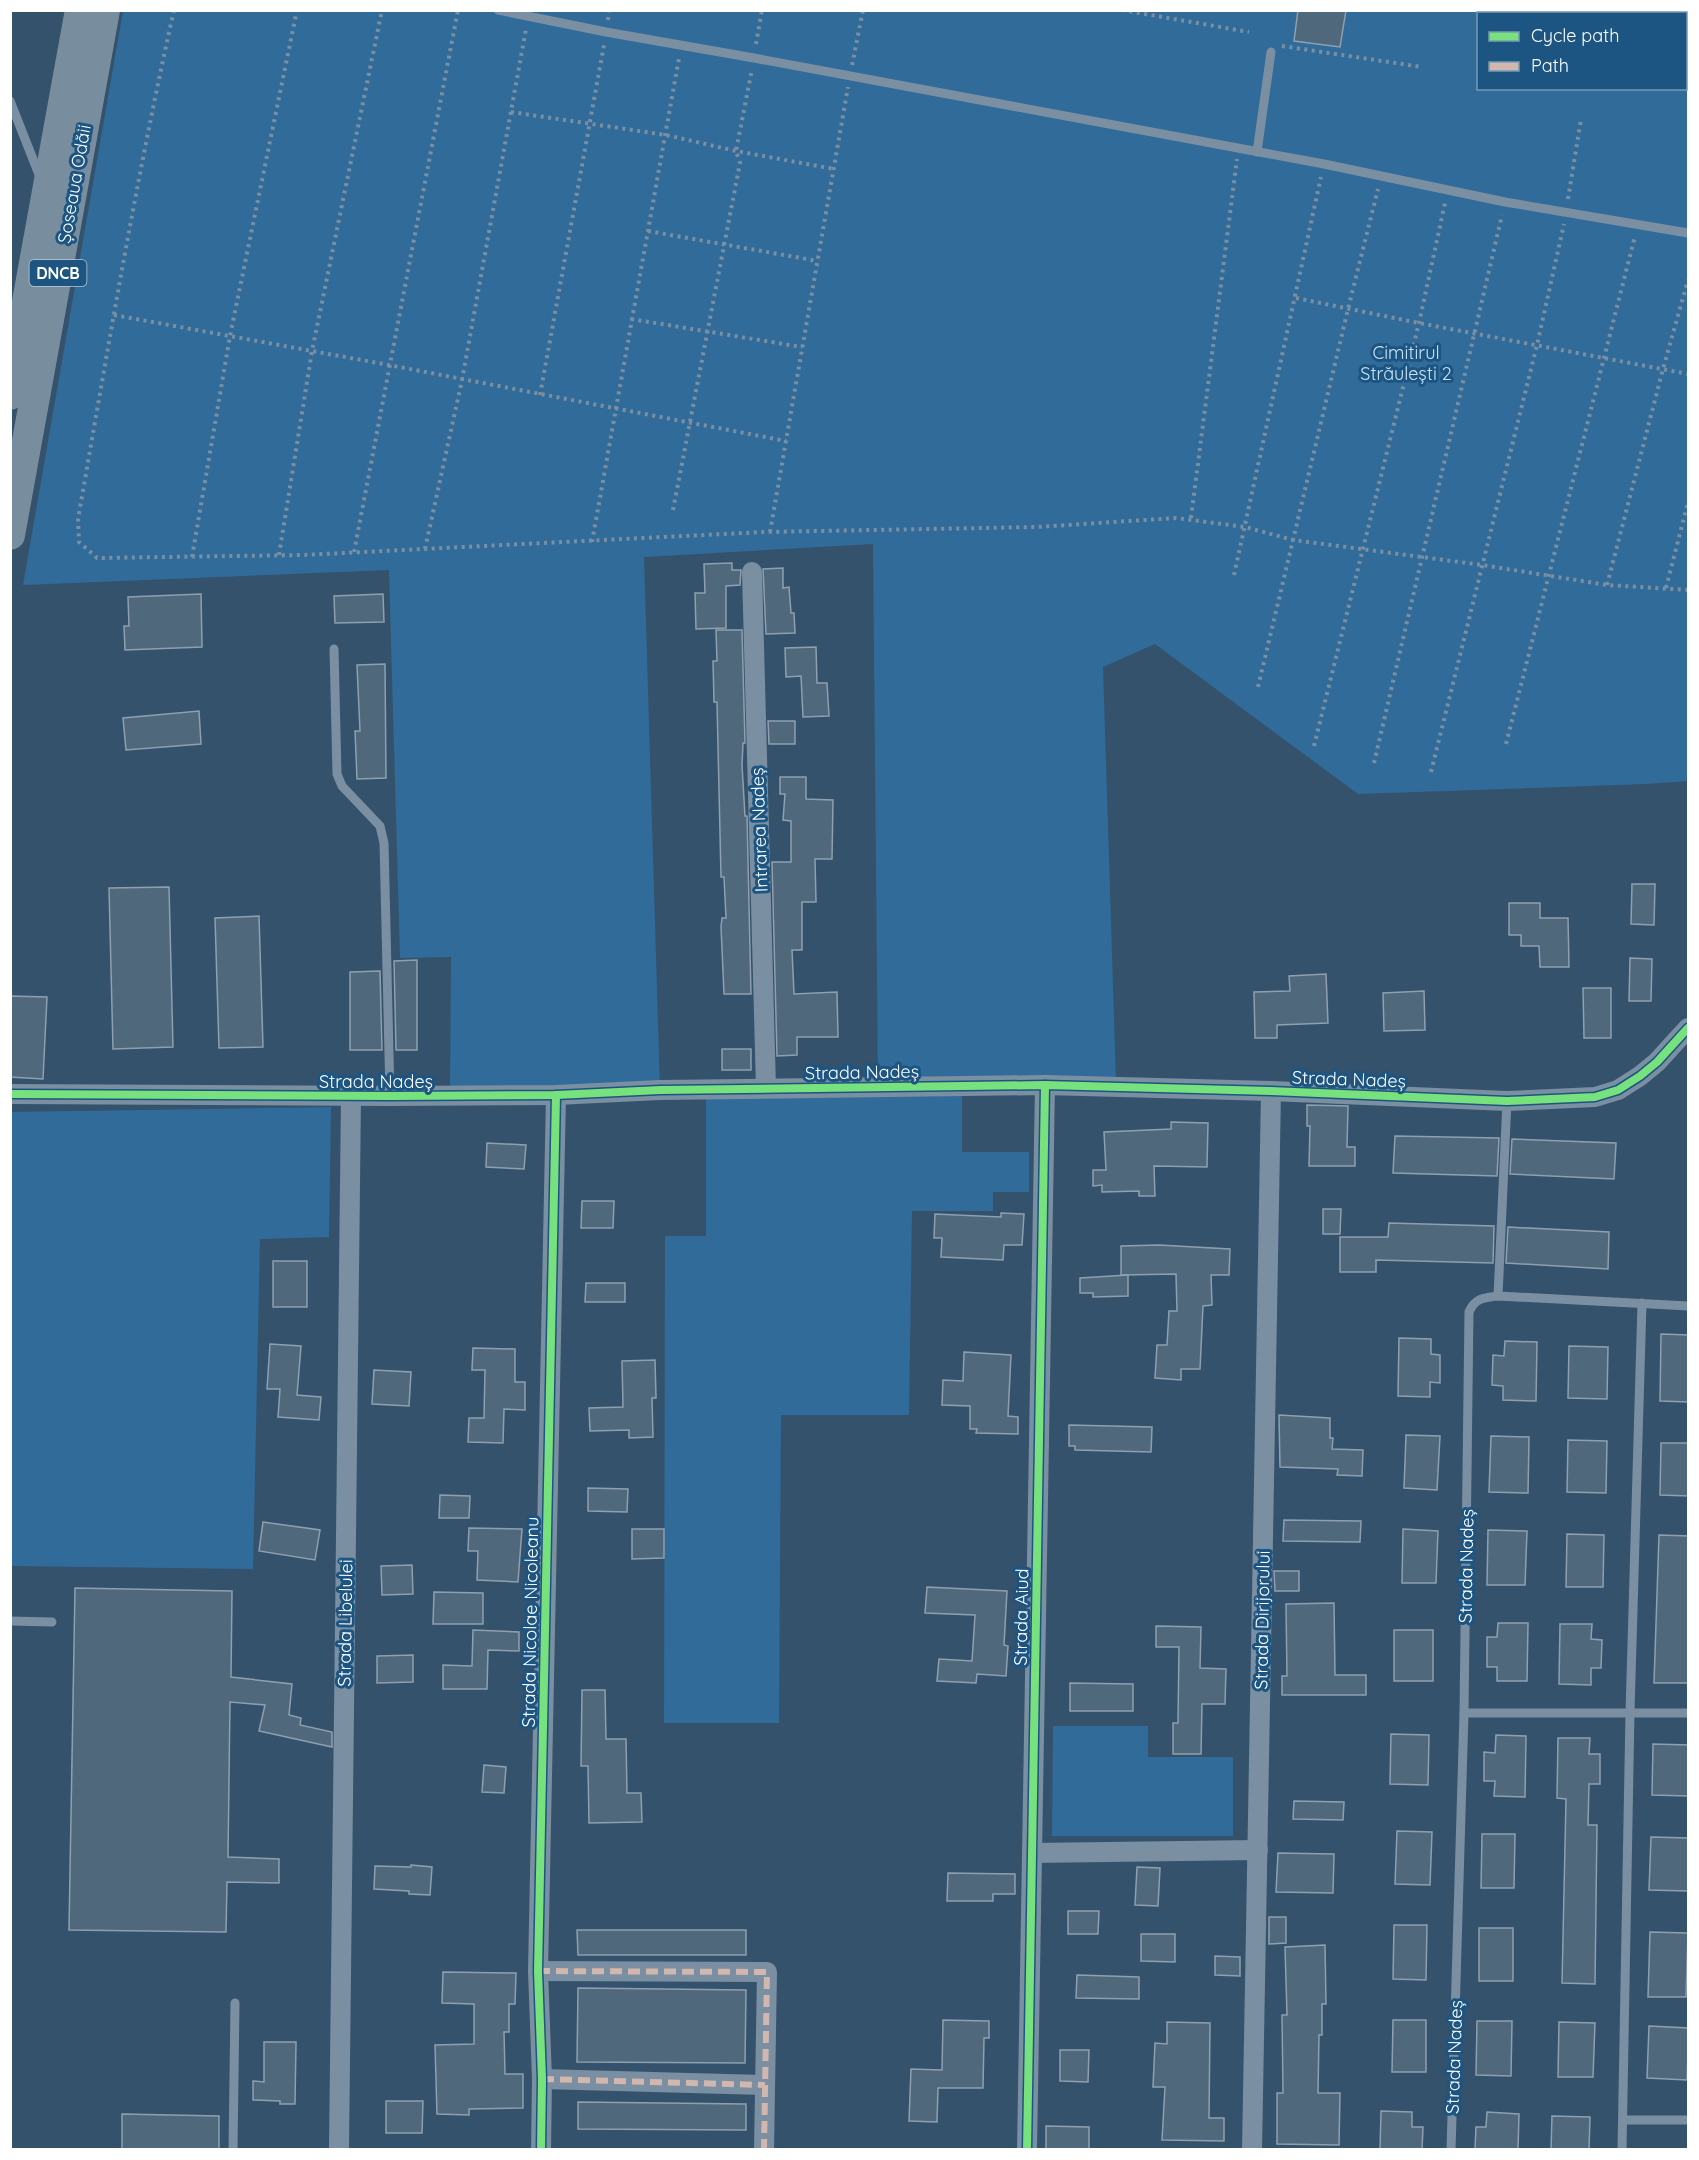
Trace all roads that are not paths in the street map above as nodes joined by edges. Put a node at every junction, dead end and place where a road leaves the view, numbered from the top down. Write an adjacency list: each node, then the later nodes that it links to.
1 (80, 10): 7 (main road, Șoseaua Odăii / DNCB)
2 (105, 10): 10 (main road, Șoseaua Odăii / DNCB)
3 (498, 10): 6 (lane)
4 (1272, 49): 6 (lane)
5 (10, 101): 7 (lane)
6 (1257, 152): 8 (lane)
7 (47, 194): 9 (main road, Șoseaua Odăii / DNCB)
8 (1689, 232)
9 (10, 396)
10 (10, 535)
11 (752, 572): 15 (street, Intrarea Nadeș)
12 (334, 649): 20 (lane)
13 (1689, 1028): 21 (street, Strada Nadeș)
14 (1045, 1085): 15 (street, Strada Nadeș); 16 (street, Strada Nadeș); 31 (street, Strada Aiud)
15 (766, 1088): 18 (street, Strada Nadeș)
16 (1271, 1091): 21 (street, Strada Nadeș); 30 (street, Strada Dirijorului)
17 (10, 1094): 19 (street, Strada Nadeș)
18 (556, 1095): 20 (street, Strada Nadeș); 32 (street, Strada Nicolae Nicoleanu)
19 (351, 1096): 20 (street, Strada Nadeș); 39 (street, Strada Libelulei)
20 (390, 1096)
21 (1507, 1101): 22 (lane)
22 (1498, 1296): 23 (lane, Strada Nadeș); 28 (lane, Strada Nadeș)
23 (1642, 1303): 24 (lane, Strada Nadeș); 27 (lane)
24 (1689, 1306)
25 (10, 1621): 26 (lane)
26 (52, 1622)
27 (1630, 1712): 28 (lane); 29 (lane); 36 (lane)
28 (1464, 1713): 44 (lane, Strada Nadeș)
29 (1689, 1713)
30 (1258, 1850): 31 (street); 43 (street, Strada Dirijorului)
31 (1032, 1853): 42 (street, Strada Aiud)
32 (538, 1971): 34 (street, Strada Nicolae Nicoleanu); 35 (street)
33 (235, 2003): 38 (lane)
34 (542, 2079): 35 (street); 40 (street, Strada Nicolae Nicoleanu)
35 (765, 2085): 41 (street)
36 (1623, 2120): 37 (lane); 45 (lane)
37 (1689, 2120)
38 (233, 2150)
39 (339, 2150)
40 (541, 2150)
41 (764, 2150)
42 (1027, 2150)
43 (1252, 2150)
44 (1451, 2150)
45 (1622, 2150)

